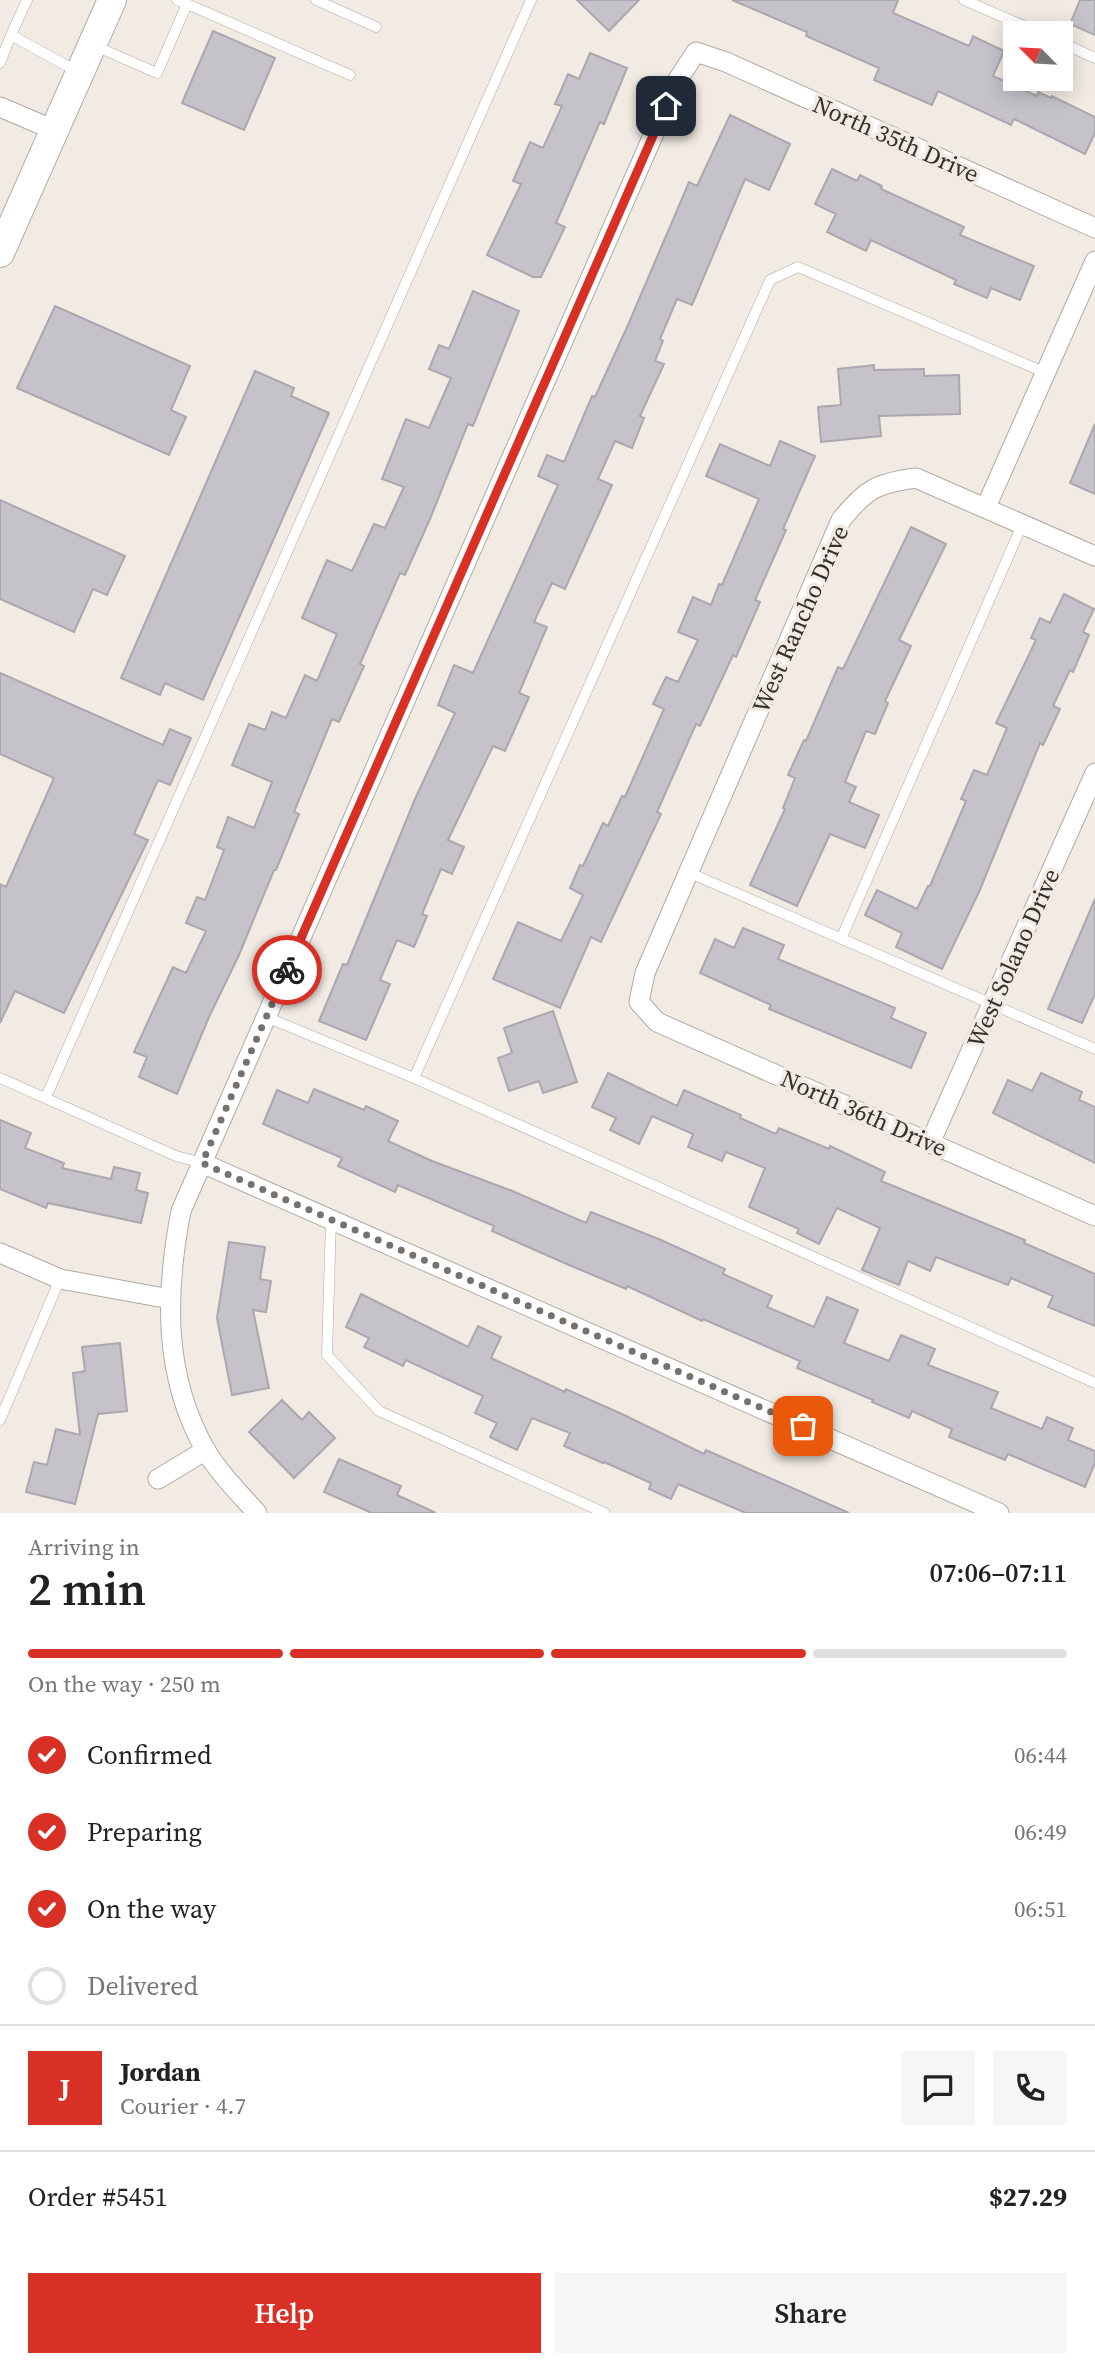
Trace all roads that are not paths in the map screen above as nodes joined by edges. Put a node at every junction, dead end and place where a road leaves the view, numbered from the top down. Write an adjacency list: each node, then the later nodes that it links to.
1 (27, 0): 9 (lane)
2 (316, 0): 8 (lane)
3 (531, 0): 34 (lane)
4 (964, 0): 7 (lane)
5 (108, 2): 10 (main road)
6 (182, 2): 10 (lane); 15 (lane)
7 (1012, 21)
8 (376, 27)
9 (11, 35): 13 (lane); 14 (lane)
10 (92, 44): 14 (main road)
11 (1073, 48): 12 (lane)
12 (1095, 58)
13 (0, 63)
14 (79, 73): 17 (main road)
15 (350, 75)
16 (0, 107): 17 (street)
17 (54, 130): 19 (main road)
18 (1095, 228): 30 (street, North 35th Drive)
19 (0, 253)
20 (1095, 261): 21 (street)
21 (1045, 373): 22 (street); 33 (lane)
22 (986, 507): 23 (street); 26 (street, West Rancho Drive)
23 (1022, 525): 24 (street); 27 (lane)
24 (1095, 556)
25 (1095, 773): 29 (street, West Solano Drive)
26 (690, 873): 27 (lane); 28 (street, West Rancho Drive)
27 (841, 939): 29 (lane)
28 (639, 1002): 35 (street, North 36th Drive)
29 (993, 1004): 31 (lane); 35 (street, West Solano Drive)
30 (266, 1017): 33 (lane); 36 (street)
31 (1095, 1049)
32 (0, 1078): 34 (lane)
33 (414, 1078): 42 (lane)
34 (46, 1097): 36 (lane)
35 (930, 1143): 37 (street, North 36th Drive)
36 (202, 1163): 38 (street); 41 (street)
37 (1095, 1216)
38 (331, 1218): 47 (lane); 48 (street)
39 (0, 1253): 40 (street)
40 (60, 1279): 41 (street); 43 (lane)
41 (170, 1299): 44 (street)
42 (1095, 1383)
43 (0, 1420)
44 (206, 1450): 45 (street); 46 (street)
45 (158, 1479)
46 (257, 1513)
47 (605, 1513)
48 (999, 1513)

